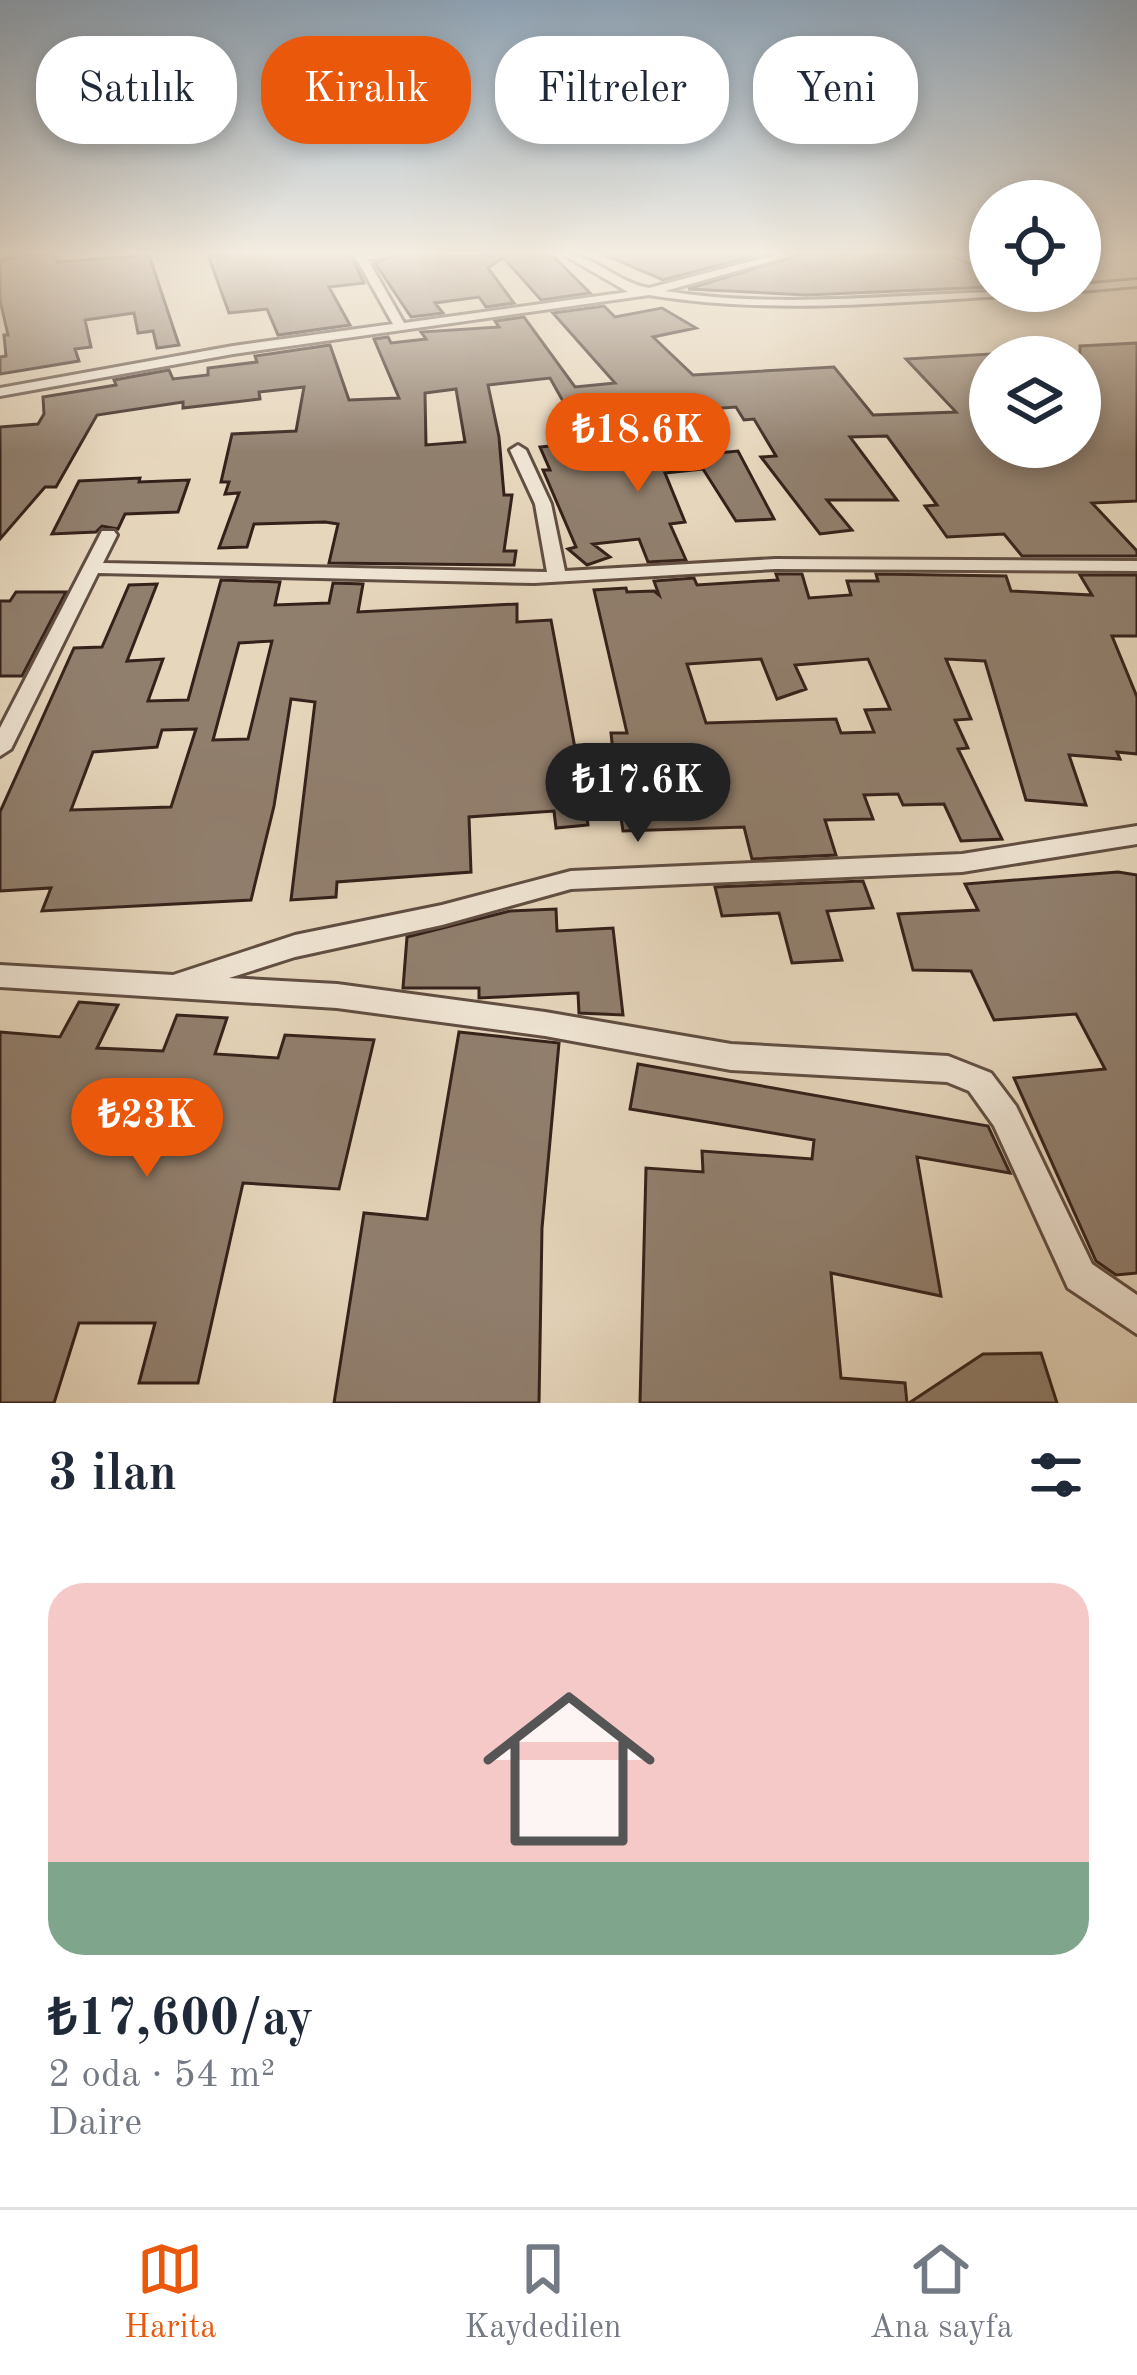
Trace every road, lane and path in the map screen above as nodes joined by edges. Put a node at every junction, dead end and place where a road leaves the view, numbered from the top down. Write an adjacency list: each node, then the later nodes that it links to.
1 (397, 320): 3 (street)
2 (453, 320): 3 (street)
3 (401, 328): 4 (street)
4 (0, 392)
5 (518, 450): 9 (street)
6 (108, 535): 8 (street)
7 (1137, 566): 9 (street)
8 (94, 568): 9 (street); 10 (street)
9 (557, 576)
10 (0, 749)
11 (1137, 835): 13 (street)
12 (0, 976): 13 (street)
13 (165, 987): 14 (street)
14 (1137, 1316)

